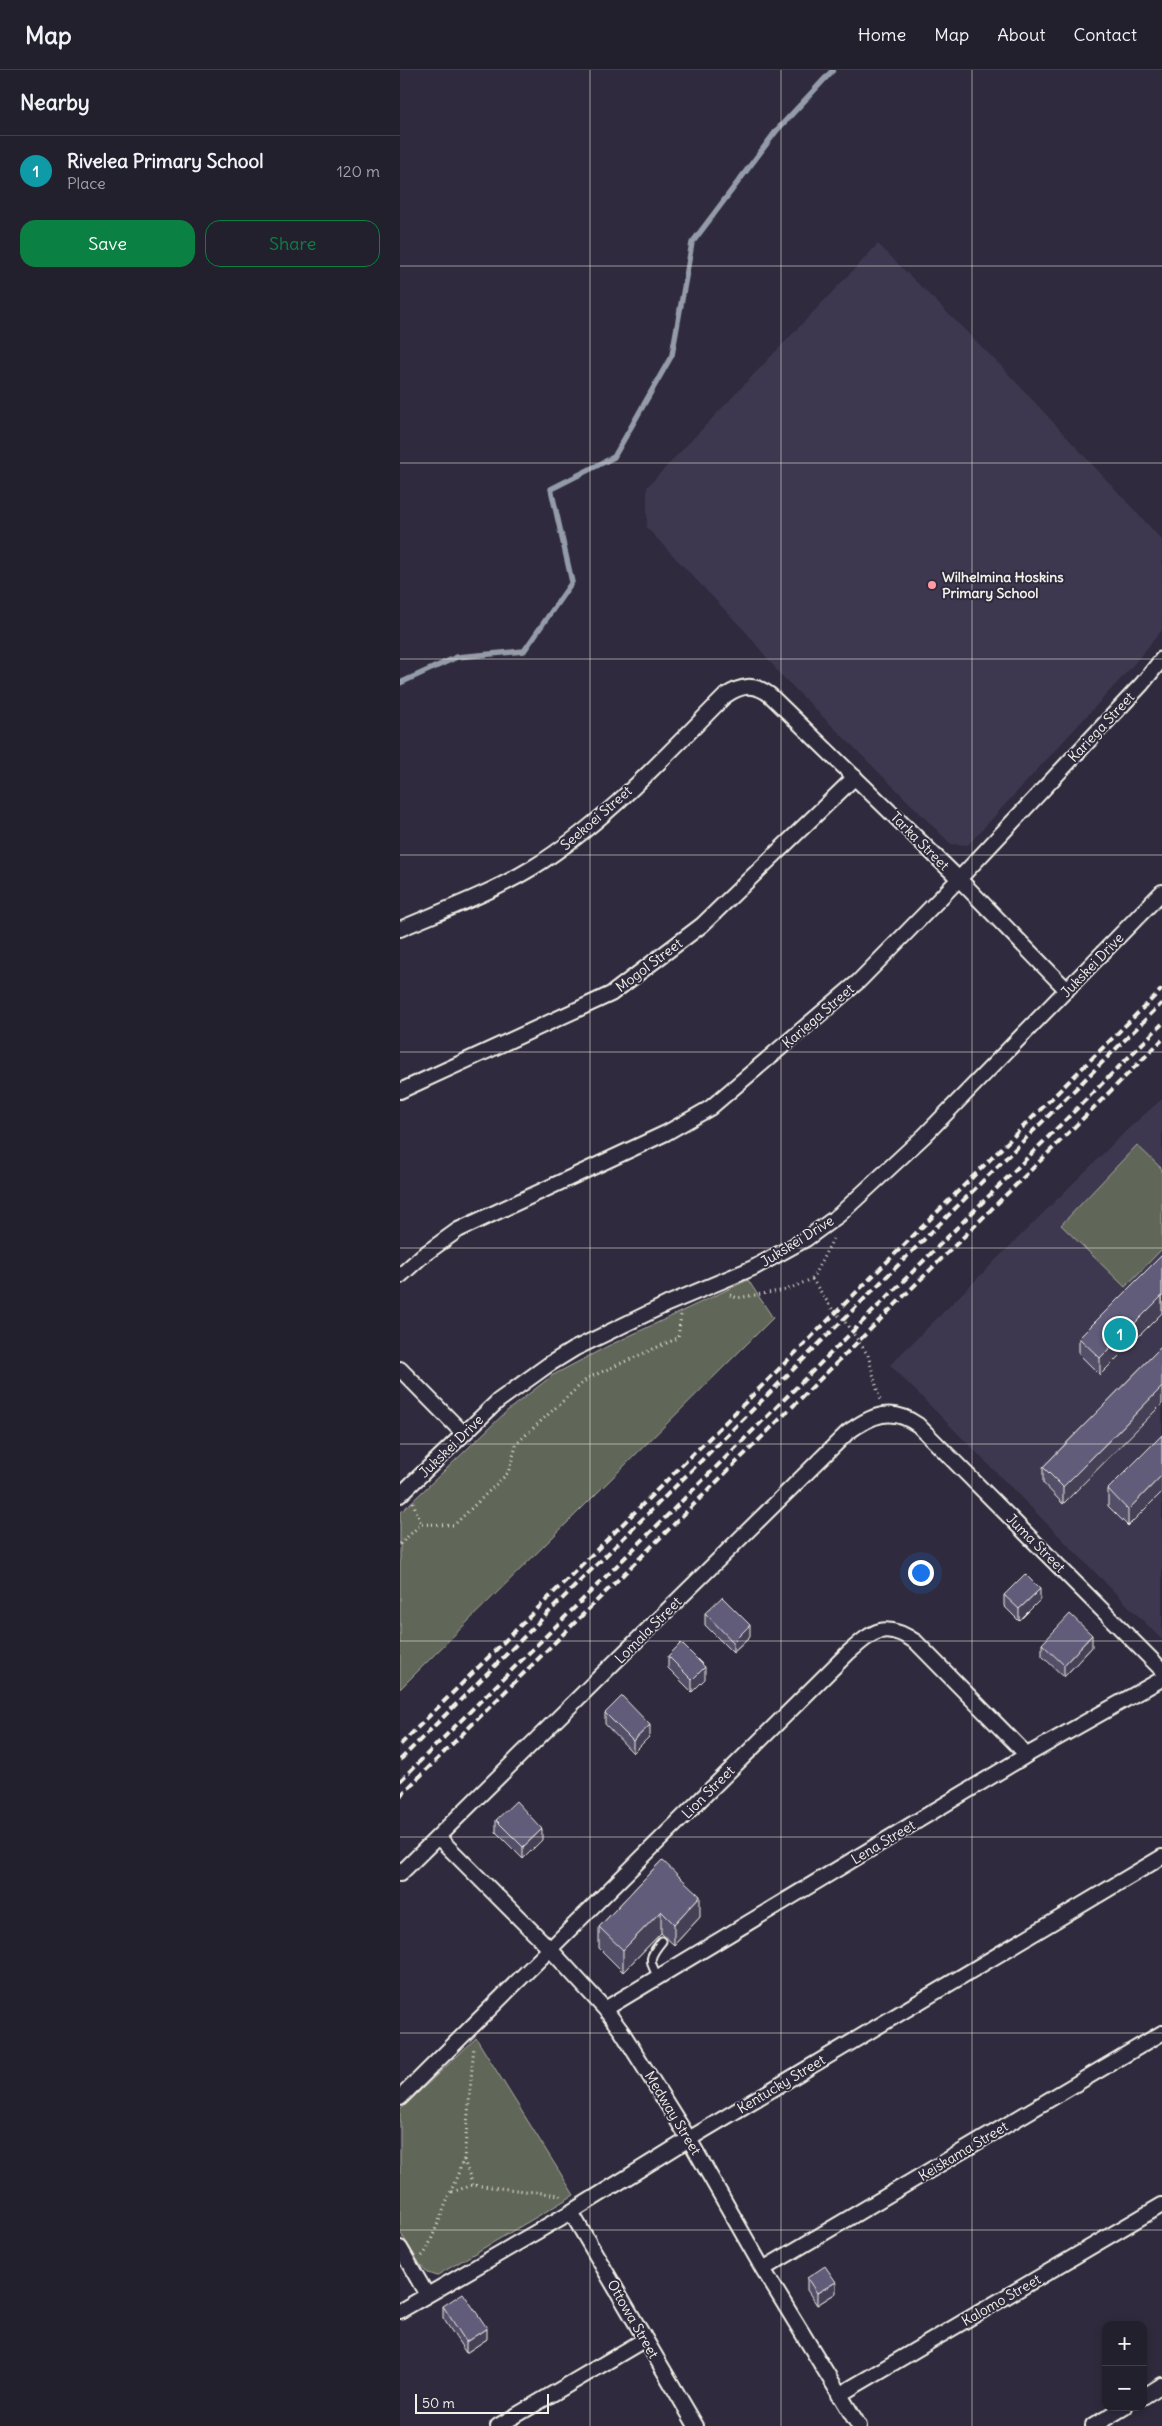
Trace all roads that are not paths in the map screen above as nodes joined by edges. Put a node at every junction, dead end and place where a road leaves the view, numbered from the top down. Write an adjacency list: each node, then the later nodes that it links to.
1 (1162, 659): 4 (street, Kariega Street)
2 (770, 694): 3 (street, Tarka Street); 6 (street, Seekoei Street)
3 (856, 777): 4 (street, Tarka Street); 8 (street, Mogol Street)
4 (959, 880): 7 (street, Tarka Street); 9 (street, Kariega Street)
5 (1162, 892): 7 (street, Jukskei Drive)
6 (400, 929)
7 (1067, 990): 12 (street, Jukskei Drive)
8 (400, 1091)
9 (400, 1276)
10 (400, 1369): 12 (street)
11 (879, 1414): 14 (street, Juma Street); 17 (street, Lomala Street)
12 (463, 1433): 13 (street, Jukskei Drive)
13 (404, 1491)
14 (1162, 1670)
15 (1162, 1679): 16 (street, Lena Street)
16 (1027, 1755): 21 (street, Lion Street); 22 (street, Lena Street)
17 (438, 1838): 19 (street, Lomala Street); 21 (street, Medway Street)
18 (1162, 1856): 26 (street, Kentucky Street)
19 (400, 1874)
20 (662, 1942): 22 (lane)
21 (550, 1949): 23 (street, Medway Street); 25 (street, Lion Street)
22 (658, 1977): 23 (street, Lena Street)
23 (606, 2009): 26 (street, Medway Street)
24 (1162, 2034): 30 (street, Keiskama Street)
25 (400, 2098)
26 (689, 2139): 28 (street, Kentucky Street); 30 (street, Medway Street)
27 (1162, 2205): 36 (street, Kalomo Street)
28 (571, 2212): 31 (street, Kentucky Street); 33 (street, Ottowa Street)
29 (400, 2248): 31 (street)
30 (763, 2269): 36 (street, Medway Street)
31 (427, 2295): 32 (street, Kentucky Street)
32 (400, 2311)
33 (644, 2340): 38 (street); 39 (street, Ottowa Street)
34 (1162, 2386): 35 (street)
35 (1147, 2394)
36 (839, 2395): 40 (street, Medway Street)
37 (1118, 2411): 41 (street)
38 (498, 2426)
39 (696, 2426)
40 (859, 2426)
41 (1093, 2426)

